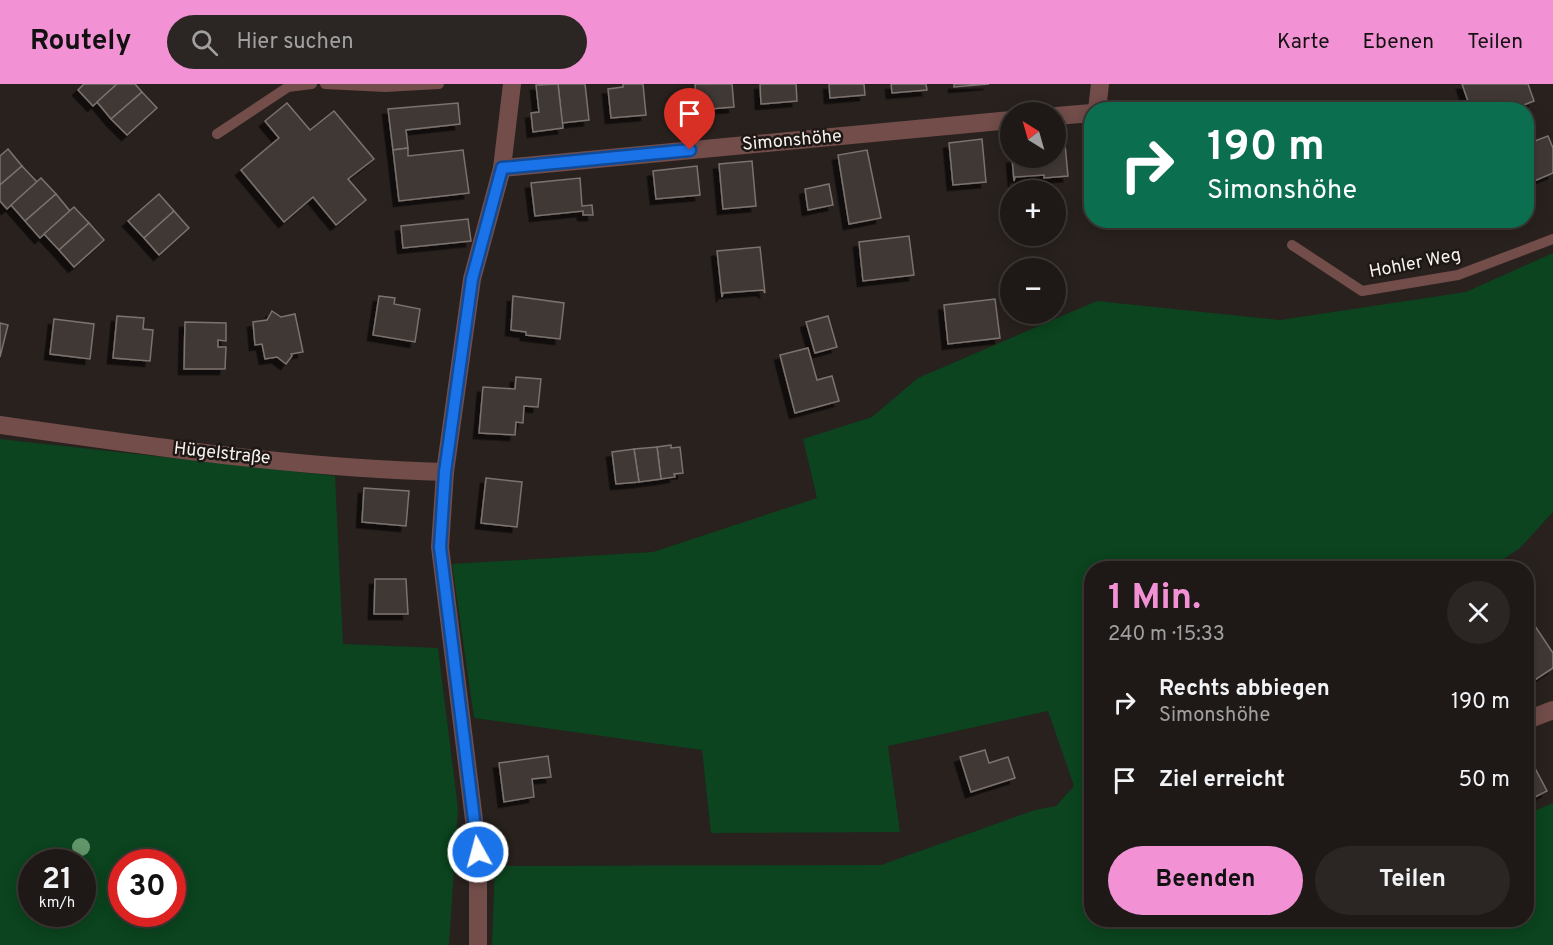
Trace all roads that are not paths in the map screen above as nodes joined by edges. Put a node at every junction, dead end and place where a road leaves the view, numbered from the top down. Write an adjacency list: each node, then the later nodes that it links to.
1 (312, 84): 10 (lane)
2 (325, 84): 3 (lane)
3 (439, 84)
4 (512, 84): 11 (street)
5 (1100, 84): 6 (street)
6 (1098, 102)
7 (1084, 114): 8 (street)
8 (1066, 115)
9 (1000, 121): 11 (street, Simonshöhe)
10 (217, 134)
11 (502, 168): 15 (street)
12 (1553, 240): 13 (lane, Hohler Weg)
13 (1292, 245)
14 (0, 424): 15 (street, Hügelstraße)
15 (445, 472): 18 (street)
16 (1553, 710): 17 (street)
17 (1534, 717)
18 (478, 945)

